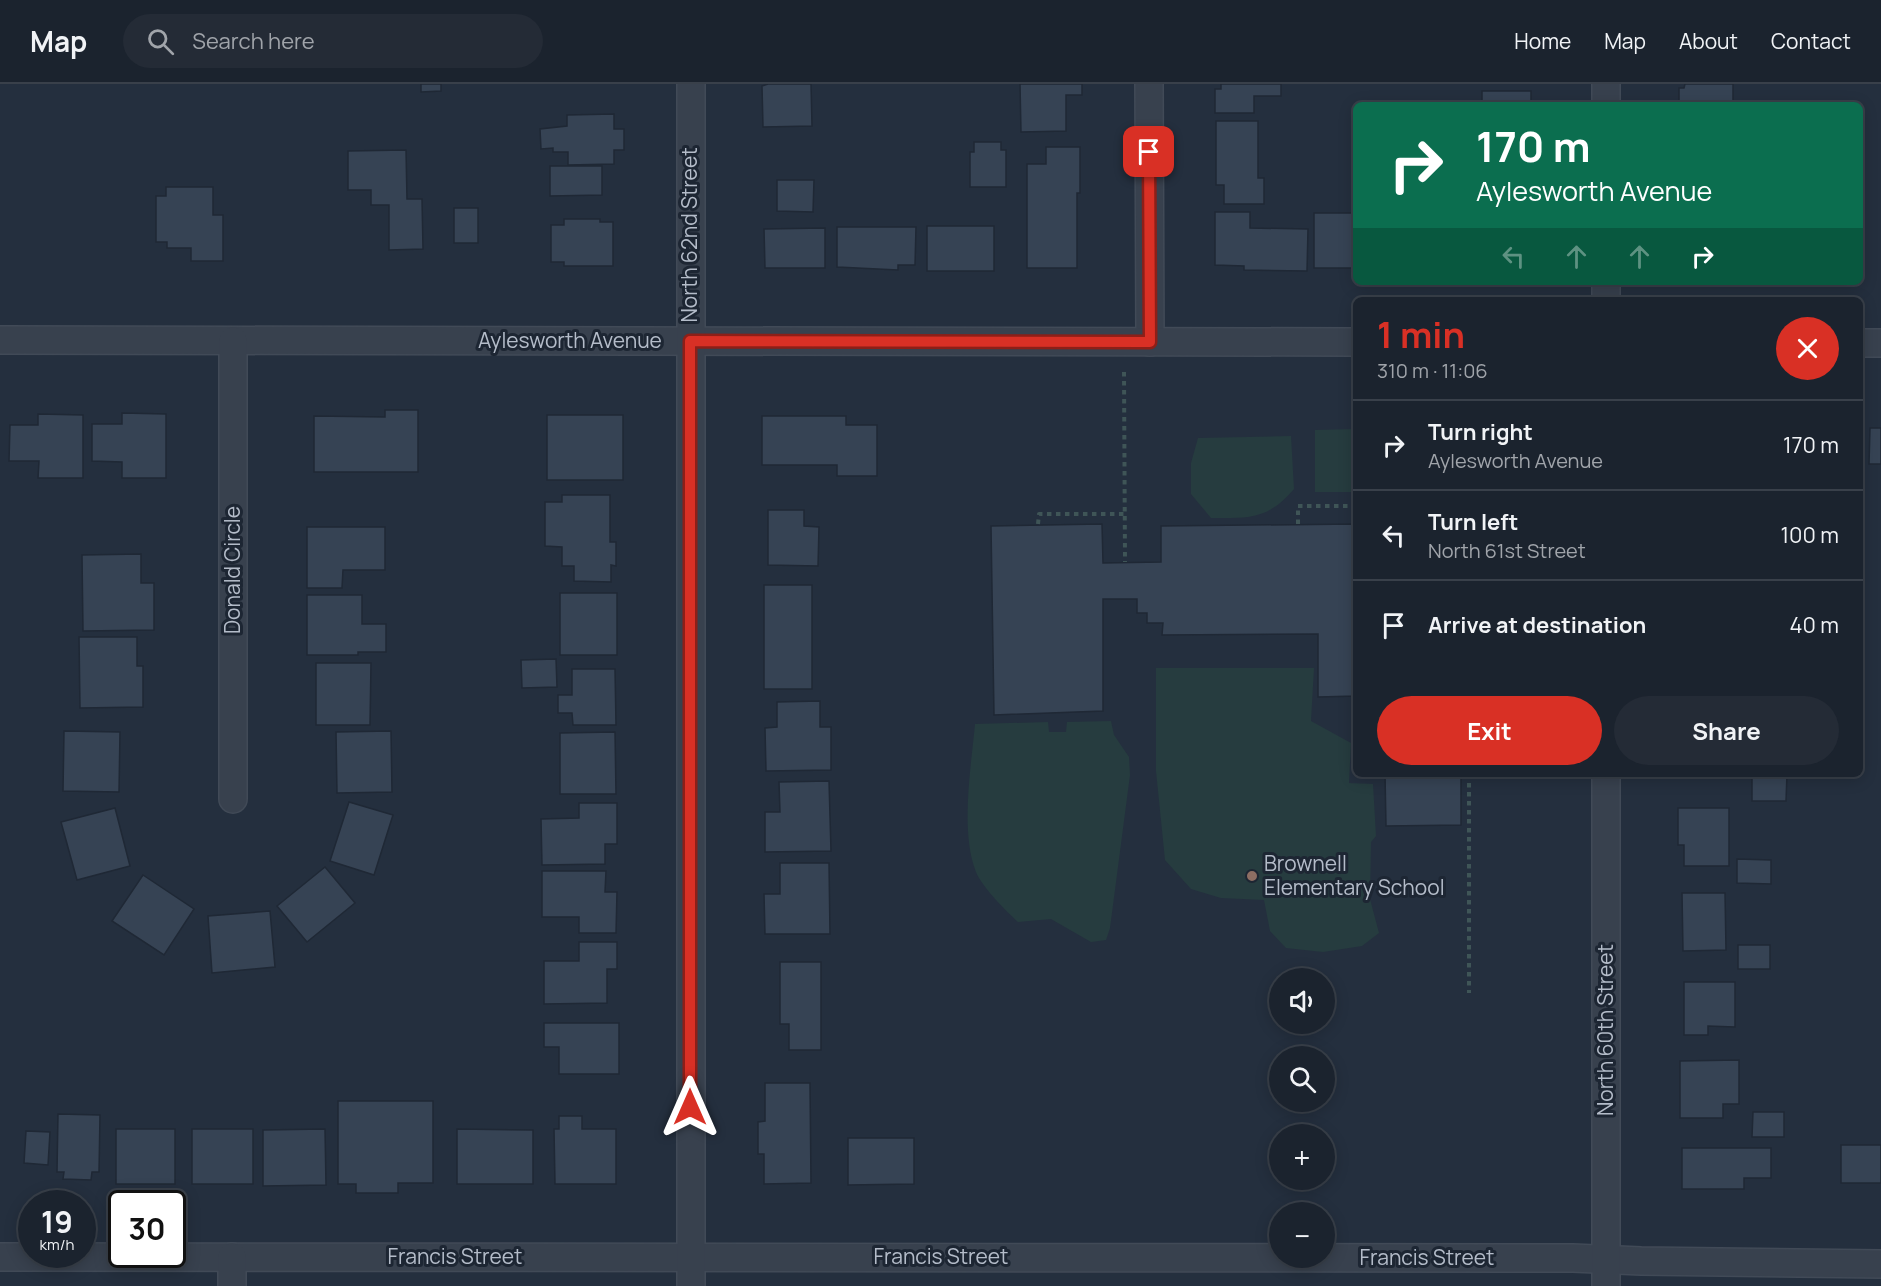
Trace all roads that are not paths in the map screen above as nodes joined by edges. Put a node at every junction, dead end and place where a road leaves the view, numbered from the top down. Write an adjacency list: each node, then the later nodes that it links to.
1 (691, 84): 7 (street, North 62nd Street)
2 (1149, 84): 8 (street)
3 (1606, 84): 4 (street)
4 (1606, 102)
5 (0, 340): 6 (street, Aylesworth Avenue)
6 (233, 341): 7 (street, Aylesworth Avenue); 13 (street, Donald Circle)
7 (690, 341): 8 (street, Aylesworth Avenue); 16 (street, North 62nd Street)
8 (1150, 342): 9 (street, Aylesworth Avenue)
9 (1353, 342)
10 (1863, 343): 11 (street)
11 (1881, 343)
12 (1606, 777): 18 (street, North 60th Street)
13 (233, 799)
14 (0, 1257): 15 (street, Francis Street)
15 (232, 1257): 16 (street, Francis Street); 19 (street)
16 (690, 1257): 18 (street, Francis Street); 20 (street, North 62nd Street)
17 (1881, 1264): 18 (street, Francis Street)
18 (1606, 1273)
19 (232, 1286)
20 (691, 1286)

